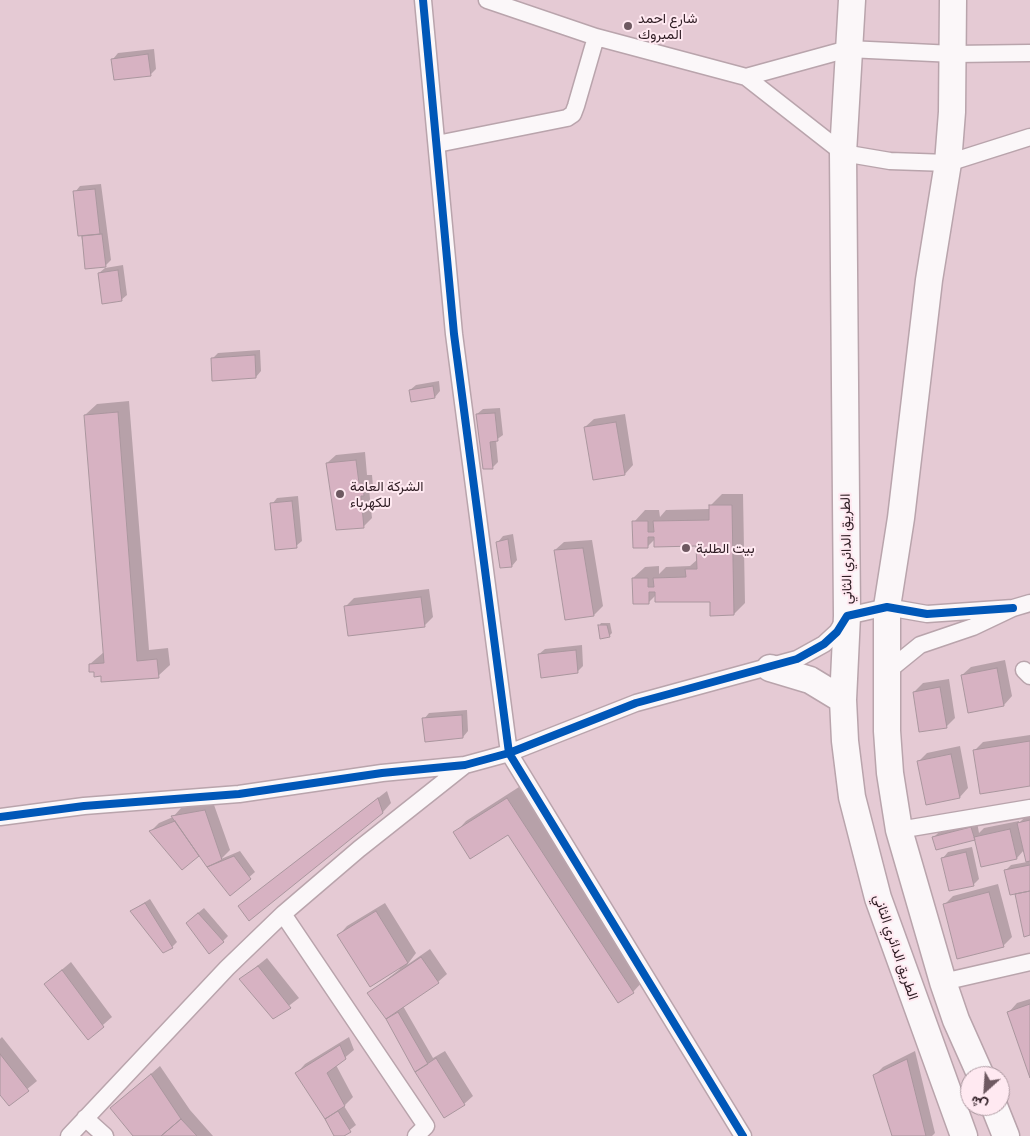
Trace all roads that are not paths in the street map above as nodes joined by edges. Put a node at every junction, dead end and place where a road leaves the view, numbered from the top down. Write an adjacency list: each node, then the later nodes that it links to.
1 (423, 0): 11 (street)
2 (487, 0): 5 (street)
3 (852, 0): 6 (main road)
4 (953, 0): 8 (main road)
5 (596, 37): 9 (street); 11 (street)
6 (848, 49): 8 (street); 9 (street); 12 (main road, الطريق الدائري الثاني)
7 (1030, 53): 8 (street)
8 (954, 54): 13 (main road)
9 (746, 77): 12 (street)
10 (1030, 137): 13 (street)
11 (436, 144): 21 (street)
12 (843, 153): 13 (street); 17 (main road, الطريق الدائري الثاني)
13 (948, 163): 15 (main road)
14 (1030, 603): 16 (street)
15 (887, 607): 16 (street); 17 (street); 19 (main road)
16 (1013, 608): 19 (street)
17 (847, 616): 18 (street); 20 (main road, الطريق الدائري الثاني)
18 (770, 668): 20 (main road); 21 (street)
19 (888, 671): 25 (main road)
20 (843, 700): 36 (main road, الطريق الدائري الثاني)
21 (509, 753): 22 (street); 35 (street)
22 (465, 765): 24 (street); 26 (street)
23 (1030, 808): 25 (street)
24 (0, 817)
25 (899, 830): 28 (main road)
26 (283, 914): 31 (street); 32 (street)
27 (1030, 962): 28 (street)
28 (943, 982): 29 (main road)
29 (977, 1066)
30 (998, 1116): 37 (main road)
31 (85, 1118): 33 (street); 34 (street)
32 (426, 1133)
33 (69, 1136)
34 (105, 1136)
35 (744, 1136)
36 (964, 1136)
37 (1006, 1136)

